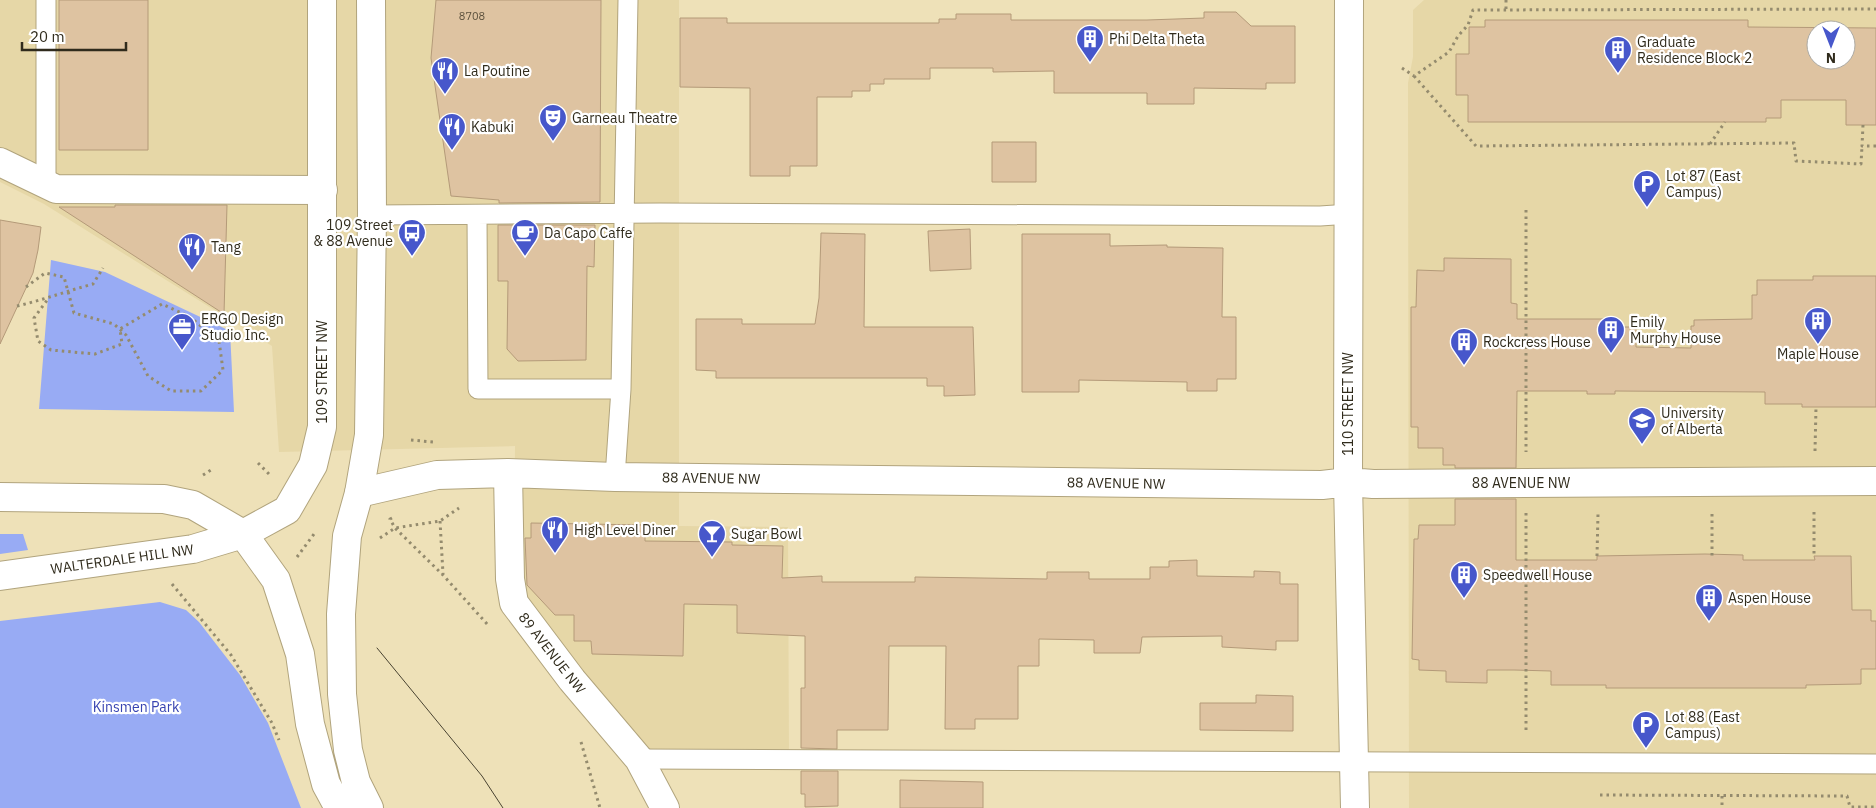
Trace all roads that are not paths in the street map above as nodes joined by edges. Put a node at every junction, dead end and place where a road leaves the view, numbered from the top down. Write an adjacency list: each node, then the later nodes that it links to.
1 (46, 0): 7 (lane)
2 (322, 0): 8 (street, 109 STREET NW)
3 (371, 0): 11 (street)
4 (628, 0): 9 (lane)
5 (1349, 0): 10 (street, 110 STREET NW)
6 (0, 162): 7 (street)
7 (46, 184): 8 (street)
8 (323, 190): 20 (street, 109 STREET NW)
9 (624, 214): 10 (lane); 12 (lane); 13 (lane)
10 (1350, 214): 17 (street, 110 STREET NW)
11 (372, 215): 12 (lane); 18 (street)
12 (477, 215): 13 (lane)
13 (621, 390): 15 (lane)
14 (508, 473): 15 (street, 88 AVENUE NW); 18 (street, 88 AVENUE NW); 22 (street, 89 AVENUE NW)
15 (615, 478): 17 (street, 88 AVENUE NW)
16 (1876, 481): 17 (street, 88 AVENUE NW)
17 (1348, 482): 23 (street, 110 STREET NW)
18 (359, 493): 26 (street)
19 (0, 497): 20 (street)
20 (242, 534): 21 (street, WALTERDALE HILL NW); 25 (street)
21 (0, 576)
22 (639, 759): 23 (lane); 27 (street, 89 AVENUE NW)
23 (1354, 762): 24 (lane); 28 (street, 110 STREET NW)
24 (1876, 764)
25 (339, 808)
26 (369, 808)
27 (665, 808)
28 (1354, 808)

